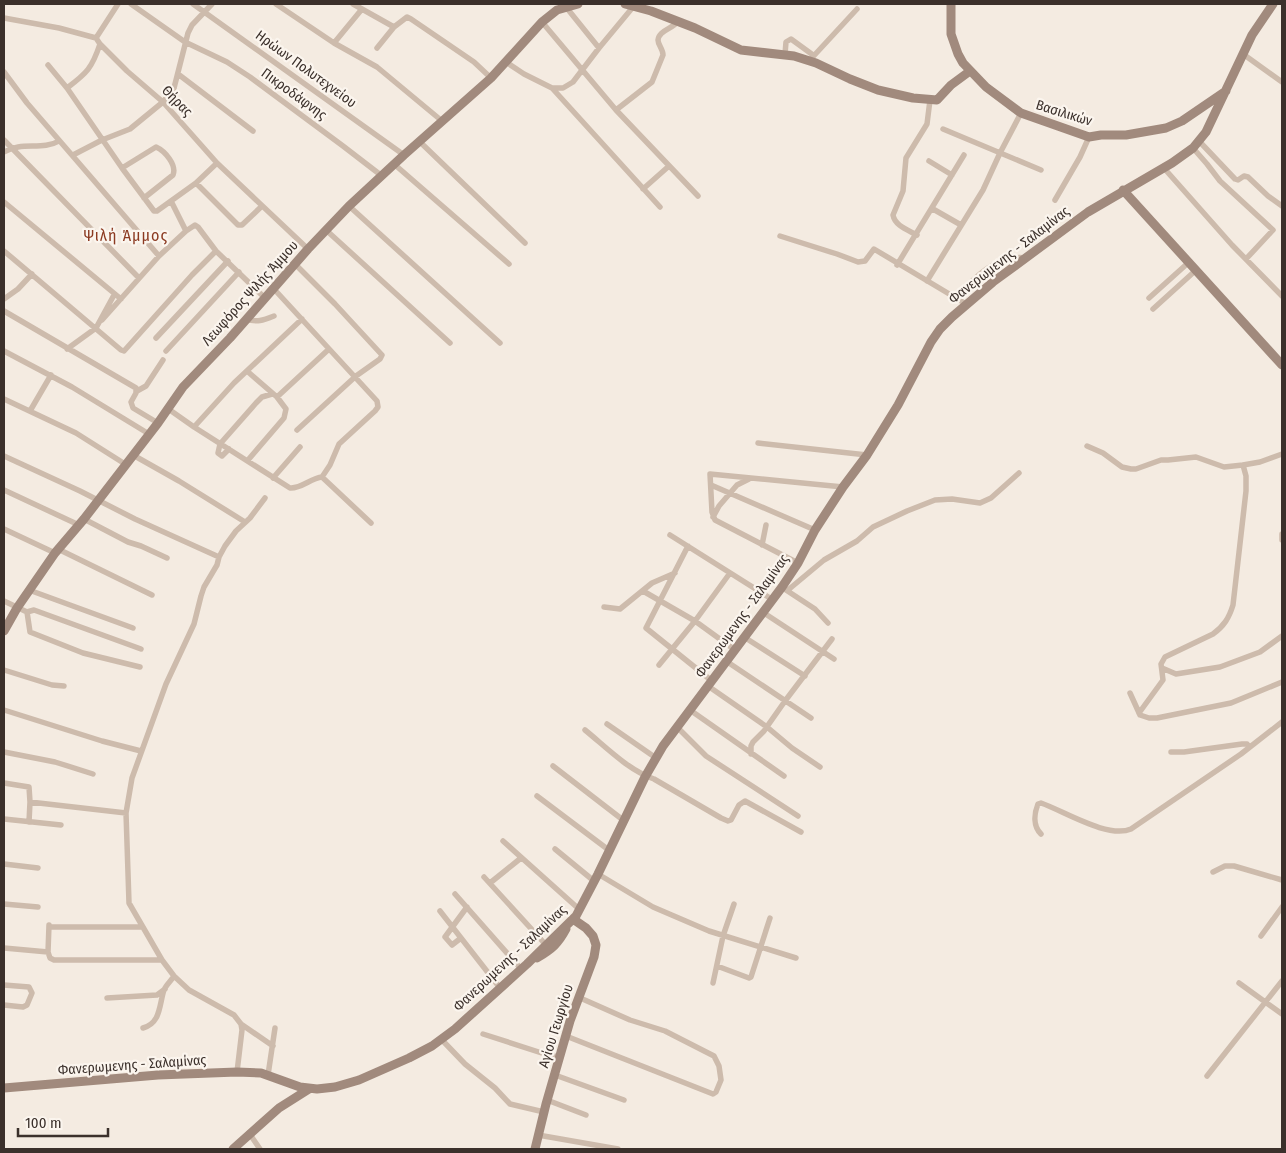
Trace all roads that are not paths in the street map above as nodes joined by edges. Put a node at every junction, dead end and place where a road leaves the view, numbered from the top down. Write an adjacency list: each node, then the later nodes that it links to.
1 (118, 4): 19 (street)
2 (132, 4): 20 (street, Πικροδάφνης)
3 (193, 4): 14 (street, Ηρώων Πολυτεχνείου)
4 (212, 4): 14 (street)
5 (276, 4): 21 (street)
6 (353, 4): 12 (street)
7 (578, 4): 11 (street)
8 (951, 4): 30 (street, Βασιλικών)
9 (1273, 4): 25 (street, Φανερωμενης - Σαλαμίνας)
10 (629, 5): 16 (street); 23 (street)
11 (560, 7): 17 (street, Λεωφόρος Ψιλής Άμμου); 23 (street)
12 (362, 9): 18 (street); 21 (street)
13 (857, 9): 26 (street)
14 (204, 12): 20 (street); 55 (street, Ηρώων Πολυτεχνείου)
15 (4, 18): 19 (street)
16 (678, 21): 24 (street); 40 (street)
17 (542, 22): 27 (street, Λεωφόρος Ψιλής Άμμου); 29 (street)
18 (394, 27): 22 (street); 33 (street)
19 (98, 41): 35 (street); 39 (street, Θήρας)
20 (185, 42): 32 (street); 65 (street, Πικροδάφνης)
21 (334, 43): 42 (street)
22 (377, 48)
23 (599, 48): 29 (street)
24 (785, 54): 26 (street); 26 (street)
25 (1243, 54): 34 (street); 37 (street, Φανερωμενης - Σαλαμίνας)
26 (811, 58): 38 (street)
27 (506, 62): 33 (street, Λεωφόρος Ψιλής Άμμου); 36 (street)
28 (48, 65): 35 (street)
29 (582, 70): 36 (street); 40 (street)
30 (970, 71): 38 (street); 41 (street, Βασιλικών)
31 (4, 72): 48 (street)
32 (178, 74): 39 (street); 44 (street)
33 (491, 78): 42 (street, Λεωφόρος Ψιλής Άμμου)
34 (1282, 82)
35 (67, 88): 47 (street)
36 (552, 88): 67 (street)
37 (1226, 91): 45 (street, Βασιλικών); 50 (street, Φανερωμενης - Σαλαμίνας)
38 (930, 100): 82 (street)
39 (163, 102): 47 (street); 58 (street, Θήρας)
40 (616, 110): 60 (street)
41 (1020, 113): 45 (street, Βασιλικών); 53 (street)
42 (442, 121): 49 (street, Λεωφόρος Ψιλής Άμμου)
43 (943, 129): 53 (street)
44 (253, 131)
45 (1089, 137): 71 (street)
46 (4, 140): 51 (street)
47 (102, 140): 54 (street); 62 (street)
48 (59, 141): 51 (street); 54 (street)
49 (419, 141): 55 (street, Λεωφόρος Ψιλής Άμμου); 84 (street)
50 (1196, 144): 61 (street, Φανερωμενης - Σαλαμίνας); 76 (street); 90 (street)
51 (11, 148): 52 (street); 99 (street)
52 (4, 152)
53 (1000, 153): 63 (street); 79 (street)
54 (72, 155): 88 (street)
55 (404, 155): 59 (street, Λεωφόρος Ψιλής Άμμου)
56 (964, 155): 64 (street)
57 (929, 161): 64 (street)
58 (217, 164): 66 (street); 74 (street, Θήρας)
59 (394, 164): 65 (street, Λεωφόρος Ψιλής Άμμου); 94 (street)
60 (669, 166): 67 (street); 69 (street)
61 (1163, 167): 68 (street, Φανερωμενης - Σαλαμίνας); 90 (street)
62 (122, 168): 70 (street); 70 (street)
63 (1041, 170)
64 (952, 175): 78 (street)
65 (382, 176): 75 (street, Λεωφόρος Ψιλής Άμμου)
66 (196, 183): 73 (street); 74 (street)
67 (643, 189): 77 (street)
68 (1122, 190): 89 (street, Φανερωμενης - Σαλαμίνας); 92 (street)
69 (698, 196)
70 (144, 198): 73 (street)
71 (1054, 200)
72 (4, 202): 102 (street)
73 (171, 202): 81 (street)
74 (262, 206): 85 (street, Θήρας)
75 (349, 206): 80 (street, Λεωφόρος Ψιλής Άμμου); 119 (street)
76 (1282, 206)
77 (660, 207)
78 (933, 209): 79 (street); 82 (street)
79 (961, 225): 100 (street)
80 (326, 230): 85 (street, Λεωφόρος Ψιλής Άμμου); 118 (street)
81 (186, 231): 87 (street); 88 (street)
82 (916, 235): 95 (street)
83 (780, 236): 95 (street)
84 (525, 243)
85 (308, 248): 93 (street, Λεωφόρος Ψιλής Άμμου)
86 (4, 251): 98 (street)
87 (216, 251): 91 (street); 116 (street)
88 (159, 256): 99 (street)
89 (1026, 258): 108 (street); 109 (street, Φανερωμενης - Σαλαμίνας)
90 (1246, 259): 103 (street)
91 (228, 261): 97 (street); 117 (street)
92 (1188, 263): 96 (street); 105 (street)
93 (294, 264): 101 (street, Λεωφόρος Ψιλής Άμμου); 128 (street)
94 (509, 264)
95 (897, 265): 100 (street)
96 (1195, 271): 110 (street); 125 (street)
97 (239, 272): 104 (street); 123 (street)
98 (32, 274): 106 (street); 116 (street)
99 (139, 278): 107 (street)
100 (927, 281): 108 (street)
101 (274, 289): 104 (street, Λεωφόρος Ψιλής Άμμου); 114 (street)
102 (114, 295): 107 (street); 115 (street)
103 (1282, 296)
104 (265, 298): 113 (street, Λεωφόρος Ψιλής Άμμου)
105 (1149, 298)
106 (4, 299)
107 (121, 299): 115 (street)
108 (956, 299): 109 (street)
109 (966, 304): 145 (street, Φανερωμενης - Σαλαμίνας)
110 (1153, 309)
111 (4, 312): 120 (street)
112 (274, 316): 113 (street)
113 (246, 319): 132 (street, Λεωφόρος Ψιλής Άμμου)
114 (302, 319): 121 (street); 126 (street)
115 (102, 320): 116 (street)
116 (96, 328): 120 (street)
117 (156, 338)
118 (450, 343)
119 (500, 343)
120 (67, 349): 129 (street)
121 (329, 349): 128 (street); 130 (street)
122 (4, 351): 127 (street)
123 (166, 351)
124 (163, 360): 129 (street)
125 (1282, 365)
126 (247, 371): 130 (street); 135 (street)
127 (50, 375): 133 (street); 137 (street)
128 (356, 376): 136 (street); 151 (street)
129 (136, 390): 134 (street)
130 (275, 396): 139 (street); 147 (street)
131 (4, 399): 133 (street)
132 (167, 408): 134 (street, Λεωφόρος Ψιλής Άμμου); 135 (street)
133 (30, 411): 148 (street)
134 (158, 423): 137 (street, Λεωφόρος Ψιλής Άμμου)
135 (194, 427): 139 (street)
136 (297, 430)
137 (150, 434): 143 (street, Λεωφόρος Ψιλής Άμμου)
138 (758, 443): 145 (street)
139 (220, 444): 142 (street); 142 (street)
140 (1087, 446): 149 (street)
141 (300, 447): 152 (street)
142 (229, 449): 147 (street)
143 (133, 454): 148 (street, Λεωφόρος Ψιλής Άμμου); 162 (street)
144 (1282, 454): 149 (street)
145 (866, 455): 155 (street, Φανερωμενης - Σαλαμίνας)
146 (4, 456): 159 (street)
147 (248, 460): 152 (street)
148 (125, 464): 159 (street, Λεωφόρος Ψιλής Άμμου)
149 (1242, 465): 204 (street)
150 (1018, 473): 178 (street)
151 (322, 477): 152 (street); 163 (street)
152 (273, 478)
153 (749, 479): 154 (street); 155 (street); 157 (street)
154 (711, 485): 157 (street); 160 (street)
155 (843, 488): 166 (street, Φανερωμενης - Σαλαμίνας)
156 (4, 490): 161 (street)
157 (731, 493): 160 (street); 166 (street)
158 (265, 498): 162 (street)
159 (99, 500): 161 (street, Λεωφόρος Ψιλής Άμμου); 173 (street)
160 (713, 517): 170 (street)
161 (82, 522): 172 (street, Λεωφόρος Ψιλής Άμμου); 174 (street)
162 (245, 522): 173 (street)
163 (371, 523)
164 (766, 526): 170 (street)
165 (4, 529): 172 (street)
166 (815, 530): 175 (street, Φανερωμενης - Σαλαμίνας)
167 (1282, 534): 169 (street)
168 (670, 535): 171 (street)
169 (1282, 540)
170 (762, 545): 175 (street)
171 (688, 546): 176 (street); 177 (street)
172 (56, 551): 179 (street, Λεωφόρος Ψιλής Άμμου); 181 (street)
173 (219, 557): 222 (street)
174 (167, 558)
175 (798, 563): 178 (street, Φανερωμενης - Σαλαμίνας)
176 (730, 572): 182 (street); 189 (street)
177 (675, 573): 180 (street); 184 (street)
178 (785, 589): 182 (street, Φανερωμενης - Σαλαμίνας); 190 (street)
179 (30, 590): 185 (street, Λεωφόρος Ψιλής Άμμου); 191 (street)
180 (643, 592): 184 (street); 186 (street)
181 (152, 595)
182 (773, 600): 188 (street, Φανερωμενης - Σαλαμίνας)
183 (4, 601): 185 (street)
184 (660, 602): 189 (street); 196 (street)
185 (17, 608): 187 (street); 192 (street, Λεωφόρος Ψιλής Άμμου)
186 (604, 608)
187 (26, 612): 197 (street); 203 (street)
188 (764, 613): 194 (street, Φανερωμενης - Σαλαμίνας); 199 (street)
189 (695, 621): 196 (street); 198 (street)
190 (828, 623)
191 (133, 628)
192 (4, 631)
193 (1282, 636): 204 (street)
194 (744, 637): 198 (street, Φανερωμενης - Σαλαμίνας); 206 (street)
195 (832, 639): 199 (street)
196 (672, 648): 202 (street); 208 (street)
197 (141, 649)
198 (735, 650): 201 (street, Φανερωμενης - Σαλαμίνας)
199 (822, 652): 200 (street); 206 (street)
200 (834, 659)
201 (726, 661): 208 (street, Φανερωμενης - Σαλαμίνας); 211 (street)
202 (659, 665)
203 (140, 667)
204 (1162, 668): 214 (street)
205 (4, 670): 209 (street)
206 (805, 676): 211 (street)
207 (1282, 682): 214 (street)
208 (710, 683): 213 (street, Φανερωμενης - Σαλαμίνας); 219 (street)
209 (64, 686)
210 (1130, 693): 214 (street)
211 (785, 701): 215 (street); 219 (street)
212 (4, 710): 222 (street)
213 (690, 710): 218 (street, Φανερωμενης - Σαλαμίνας); 225 (street)
214 (1139, 713)
215 (811, 718)
216 (1282, 722): 221 (street)
217 (607, 724): 226 (street)
218 (677, 727): 226 (street, Φανερωμενης - Σαλαμίνας); 236 (street)
219 (767, 727): 225 (street); 228 (street)
220 (584, 730): 231 (street)
221 (1249, 747): 224 (street); 242 (street)
222 (141, 751): 235 (street)
223 (4, 752): 229 (street)
224 (1171, 752)
225 (752, 754): 230 (street)
226 (656, 758): 231 (street, Φανερωμενης - Σαλαμίνας)
227 (553, 766): 238 (street)
228 (820, 767)
229 (93, 774)
230 (784, 776)
231 (645, 777): 238 (street, Φανερωμενης - Σαλαμίνας); 241 (street)
232 (4, 783): 234 (street)
233 (537, 796): 245 (street)
234 (30, 802): 235 (street); 239 (street)
235 (126, 814): 265 (street)
236 (798, 816)
237 (4, 819): 239 (street)
238 (623, 820): 245 (street, Φανερωμενης - Σαλαμίνας)
239 (29, 822): 240 (street)
240 (61, 825)
241 (801, 832)
242 (1041, 834)
243 (503, 841): 246 (street)
244 (555, 849): 251 (street)
245 (610, 850): 251 (street, Φανερωμενης - Σαλαμίνας)
246 (521, 858): 253 (street); 260 (street)
247 (4, 864): 248 (street)
248 (38, 868)
249 (1213, 872): 252 (street)
250 (484, 876): 253 (street)
251 (596, 878): 260 (street, Φανερωμενης - Σαλαμίνας); 266 (street)
252 (1282, 880)
253 (490, 883): 269 (street)
254 (455, 894): 258 (street)
255 (4, 904): 257 (street)
256 (734, 904): 266 (street)
257 (38, 907)
258 (467, 907): 264 (street); 275 (street)
259 (1282, 907): 267 (street)
260 (580, 910): 263 (street, Φανερωμενης - Σαλαμίνας)
261 (440, 911): 264 (street)
262 (770, 918): 271 (street)
263 (571, 922): 269 (street, Φανερωμενης - Σαλαμίνας); 275 (street); 284 (street, Αγίου Γεωργίου)
264 (453, 926): 268 (street); 268 (street)
265 (142, 927): 272 (street); 274 (street)
266 (722, 936): 271 (street); 276 (street)
267 (1261, 936)
268 (462, 938): 282 (street)
269 (546, 945): 275 (street, Φανερωμενης - Σαλαμίνας)
270 (4, 948): 272 (street)
271 (760, 948): 273 (street); 276 (street)
272 (48, 952): 274 (street)
273 (796, 958)
274 (162, 960): 277 (street)
275 (524, 966): 282 (street, Φανερωμενης - Σαλαμίνας)
276 (717, 966): 279 (street)
277 (174, 976): 283 (street); 289 (street)
278 (1282, 981): 286 (street)
279 (712, 983)
280 (1239, 983): 286 (street)
281 (4, 985): 287 (street)
282 (500, 988): 294 (street, Φανερωμενης - Σαλαμίνας)
283 (165, 989): 285 (street); 290 (street)
284 (578, 997): 293 (street, Αγίου Γεωργίου); 293 (street)
285 (107, 998)
286 (1266, 1001): 288 (street); 300 (street)
287 (4, 1005)
288 (1282, 1014)
289 (241, 1024): 295 (street); 297 (street)
290 (143, 1028)
291 (275, 1028): 295 (street)
292 (483, 1034): 296 (street)
293 (566, 1036): 296 (street, Αγίου Γεωργίου)
294 (442, 1040): 302 (street, Φανερωμενης - Σαλαμίνας); 305 (street)
295 (273, 1046): 298 (street)
296 (560, 1057): 299 (street, Αγίου Γεωργίου)
297 (237, 1072): 298 (street, Φανερωμενης - Σαλαμίνας); 301 (street, Φανερωμενης - Σαλαμίνας)
298 (268, 1075): 302 (street, Φανερωμενης - Σαλαμίνας)
299 (555, 1075): 303 (street, Αγίου Γεωργίου); 304 (street)
300 (1207, 1076)
301 (4, 1088)
302 (309, 1089): 307 (street)
303 (547, 1100): 305 (street, Αγίου Γεωργίου); 306 (street)
304 (624, 1100)
305 (544, 1112): 308 (street, Αγίου Γεωργίου)
306 (586, 1115)
307 (249, 1133): 309 (street); 310 (street)
308 (538, 1135): 311 (street, Αγίου Γεωργίου); 312 (street)
309 (233, 1149)
310 (260, 1149)
311 (536, 1149)
312 (618, 1149)

